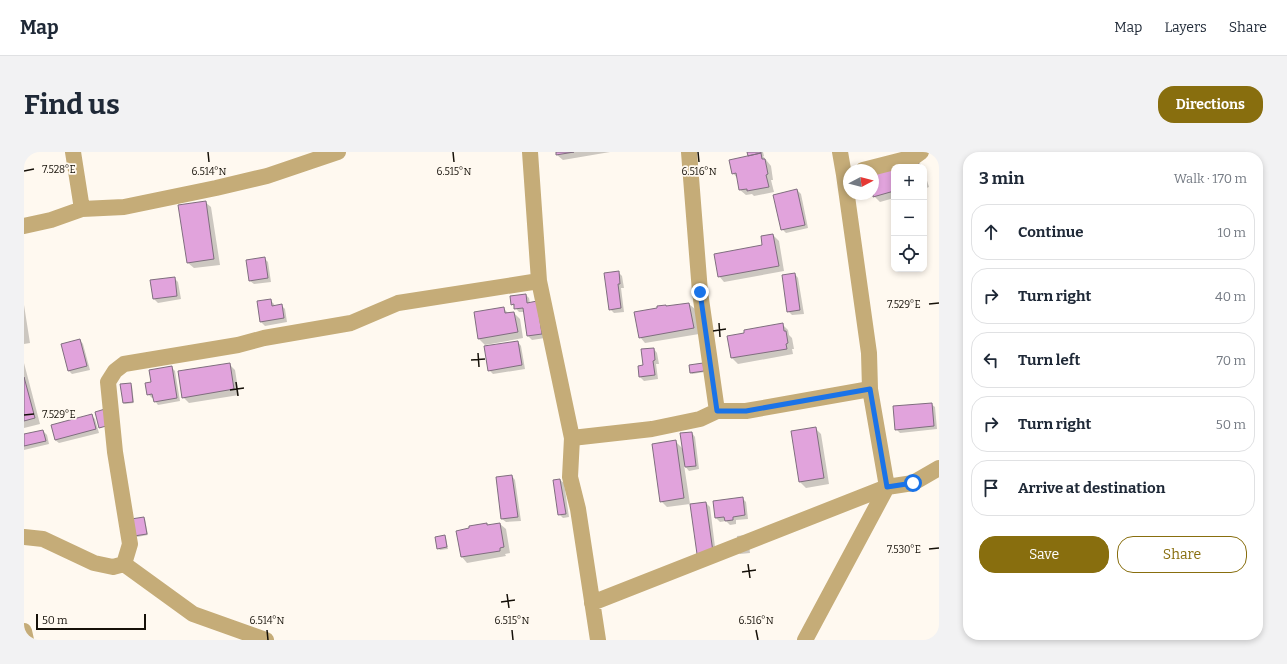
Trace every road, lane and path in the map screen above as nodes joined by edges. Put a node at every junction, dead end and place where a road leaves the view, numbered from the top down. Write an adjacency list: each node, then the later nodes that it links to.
1 (72, 152): 10 (street)
2 (338, 152): 10 (street)
3 (530, 152): 12 (street)
4 (689, 152): 14 (street)
5 (840, 152): 7 (street)
6 (921, 152): 8 (street)
7 (844, 164)
8 (879, 166)
9 (850, 200): 13 (street)
10 (82, 209): 11 (street)
11 (24, 226)
12 (539, 281): 15 (street); 19 (street)
13 (870, 389): 14 (street); 17 (street)
14 (717, 411): 15 (street)
15 (572, 438): 20 (street)
16 (939, 468): 17 (street)
17 (887, 487): 20 (street); 25 (street)
18 (24, 537): 19 (street)
19 (124, 564): 23 (street)
20 (592, 603): 24 (street)
21 (24, 631): 22 (street)
22 (26, 640)
23 (266, 640)
24 (598, 640)
25 (805, 640)

